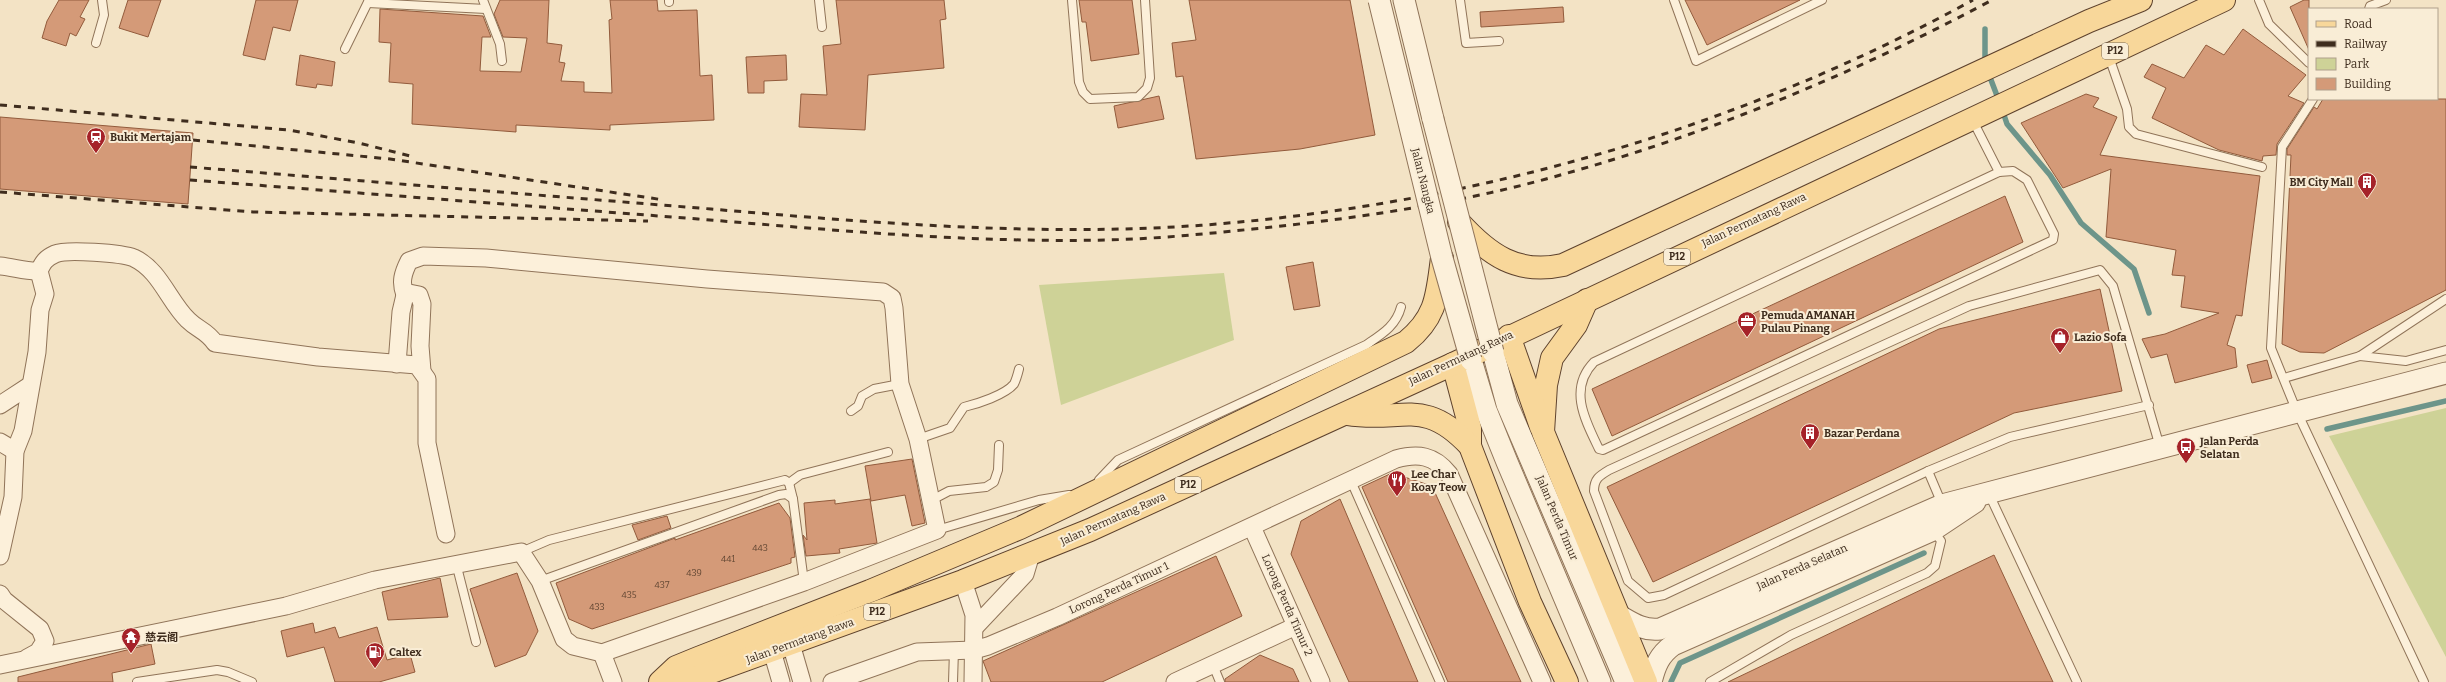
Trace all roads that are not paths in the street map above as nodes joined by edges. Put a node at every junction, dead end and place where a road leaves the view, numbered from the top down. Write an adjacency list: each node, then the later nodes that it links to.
1 (102, 0): 20 (lane)
2 (483, 0): 17 (lane)
3 (819, 0): 18 (lane)
4 (1072, 0): 5 (lane)
5 (1145, 0)
6 (1379, 0): 30 (street, Jalan Nangka, bridge)
7 (1404, 0): 29 (street, bridge)
8 (1460, 0): 19 (lane)
9 (1674, 0): 10 (lane)
10 (1822, 0)
11 (2142, 0): 29 (main road)
12 (2224, 0): 22 (main road, Jalan Permatang Rawa / P12)
13 (2259, 0): 24 (lane)
14 (2386, 0): 16 (lane)
15 (368, 1): 17 (lane); 21 (lane)
16 (2369, 8)
17 (486, 9): 23 (lane)
18 (822, 27)
19 (1498, 41)
20 (96, 43)
21 (345, 48)
22 (2108, 54): 26 (main road, Jalan Permatang Rawa / P12); 27 (lane)
23 (502, 61)
24 (2308, 62)
25 (2312, 100): 45 (lane)
26 (1988, 110): 28 (lane); 35 (main road, Jalan Permatang Rawa / P12)
27 (2262, 167)
28 (1999, 172): 28 (lane)
29 (1459, 222): 107 (street, Jalan Perda Timur, bridge)
30 (1442, 258): 40 (street, Jalan Nangka, bridge); 91 (main road)
31 (0, 266): 32 (street)
32 (39, 271): 41 (street); 47 (street)
33 (405, 295): 41 (street); 43 (street); 46 (street)
34 (2446, 299): 39 (lane)
35 (1587, 300): 37 (main road, Jalan Permatang Rawa / P12); 53 (main road)
36 (1401, 307): 69 (lane)
37 (1509, 336): 40 (main road, Jalan Permatang Rawa / P12); 53 (main road)
38 (2446, 350): 39 (lane)
39 (2360, 356): 45 (lane)
40 (1462, 362): 52 (main road, Jalan Permatang Rawa / P12); 57 (main road); 106 (street)
41 (397, 364): 43 (street)
42 (1019, 369): 54 (lane)
43 (422, 371): 71 (street)
44 (2446, 373): 51 (street, Jalan Perda Selatan)
45 (2284, 378): 51 (lane)
46 (900, 384): 50 (lane); 54 (street)
47 (29, 386): 48 (street); 59 (street)
48 (0, 405)
49 (2149, 405): 58 (lane); 61 (lane); 61 (lane)
50 (851, 411)
51 (2297, 412): 58 (street, Jalan Perda Selatan); 112 (lane)
52 (1345, 413): 57 (main road); 73 (main road, Jalan Permatang Rawa / P12)
53 (1542, 432): 80 (main road)
54 (918, 440): 66 (street)
55 (0, 442): 59 (street)
56 (999, 445): 66 (lane)
57 (1470, 446): 105 (main road)
58 (2160, 447): 64 (street, Jalan Perda Selatan)
59 (15, 451): 74 (street)
60 (888, 452): 63 (lane)
61 (1928, 471): 67 (lane)
62 (1351, 481): 68 (street, Lorong Perda Timur 1); 103 (lane); 104 (street, Lorong Perda Timur 1)
63 (789, 483): 65 (lane); 72 (lane)
64 (1988, 493): 67 (street, Jalan Perda Selatan); 70 (street, Jalan Perda Selatan); 111 (lane)
65 (793, 499): 76 (lane); 78 (lane)
66 (929, 502): 69 (street)
67 (1942, 505): 80 (street, Jalan Perda Selatan)
68 (1252, 527): 81 (street, Lorong Perda Timur 2); 86 (street, Lorong Perda Timur 1)
69 (937, 530): 78 (street)
70 (1933, 530): 109 (street, Jalan Perda Selatan); 110 (lane)
71 (446, 534)
72 (521, 552): 75 (street); 76 (street)
73 (1030, 554): 77 (main road, Jalan Permatang Rawa / P12); 82 (street)
74 (0, 556)
75 (456, 563): 83 (lane); 88 (street)
76 (540, 581): 87 (street)
77 (964, 581): 82 (street); 84 (main road, Jalan Permatang Rawa / P12)
78 (804, 582): 87 (street)
79 (0, 594): 88 (street)
80 (1618, 615): 108 (main road)
81 (1296, 626): 89 (street); 102 (street, Lorong Perda Timur 2)
82 (975, 627): 86 (street)
83 (476, 642)
84 (782, 648): 91 (main road, Jalan Permatang Rawa / P12); 95 (street); 96 (street)
85 (954, 650): 86 (street, Lorong Perda Timur 1); 97 (street, Lorong Perda Timur 1); 98 (lane)
86 (974, 650): 99 (street)
87 (602, 653): 94 (street)
88 (26, 659): 90 (street)
89 (1213, 664): 100 (street); 101 (lane)
90 (0, 665)
91 (670, 680)
92 (137, 682): 93 (lane)
93 (252, 682)
94 (613, 682)
95 (781, 682)
96 (802, 682)
97 (832, 682)
98 (953, 682)
99 (973, 682)
100 (1175, 682)
101 (1220, 682)
102 (1322, 682)
103 (1440, 682)
104 (1542, 682)
105 (1567, 682)
106 (1600, 682)
107 (1626, 682)
108 (1646, 682)
109 (1651, 682)
110 (1710, 682)
111 (2077, 682)
112 (2424, 682)

